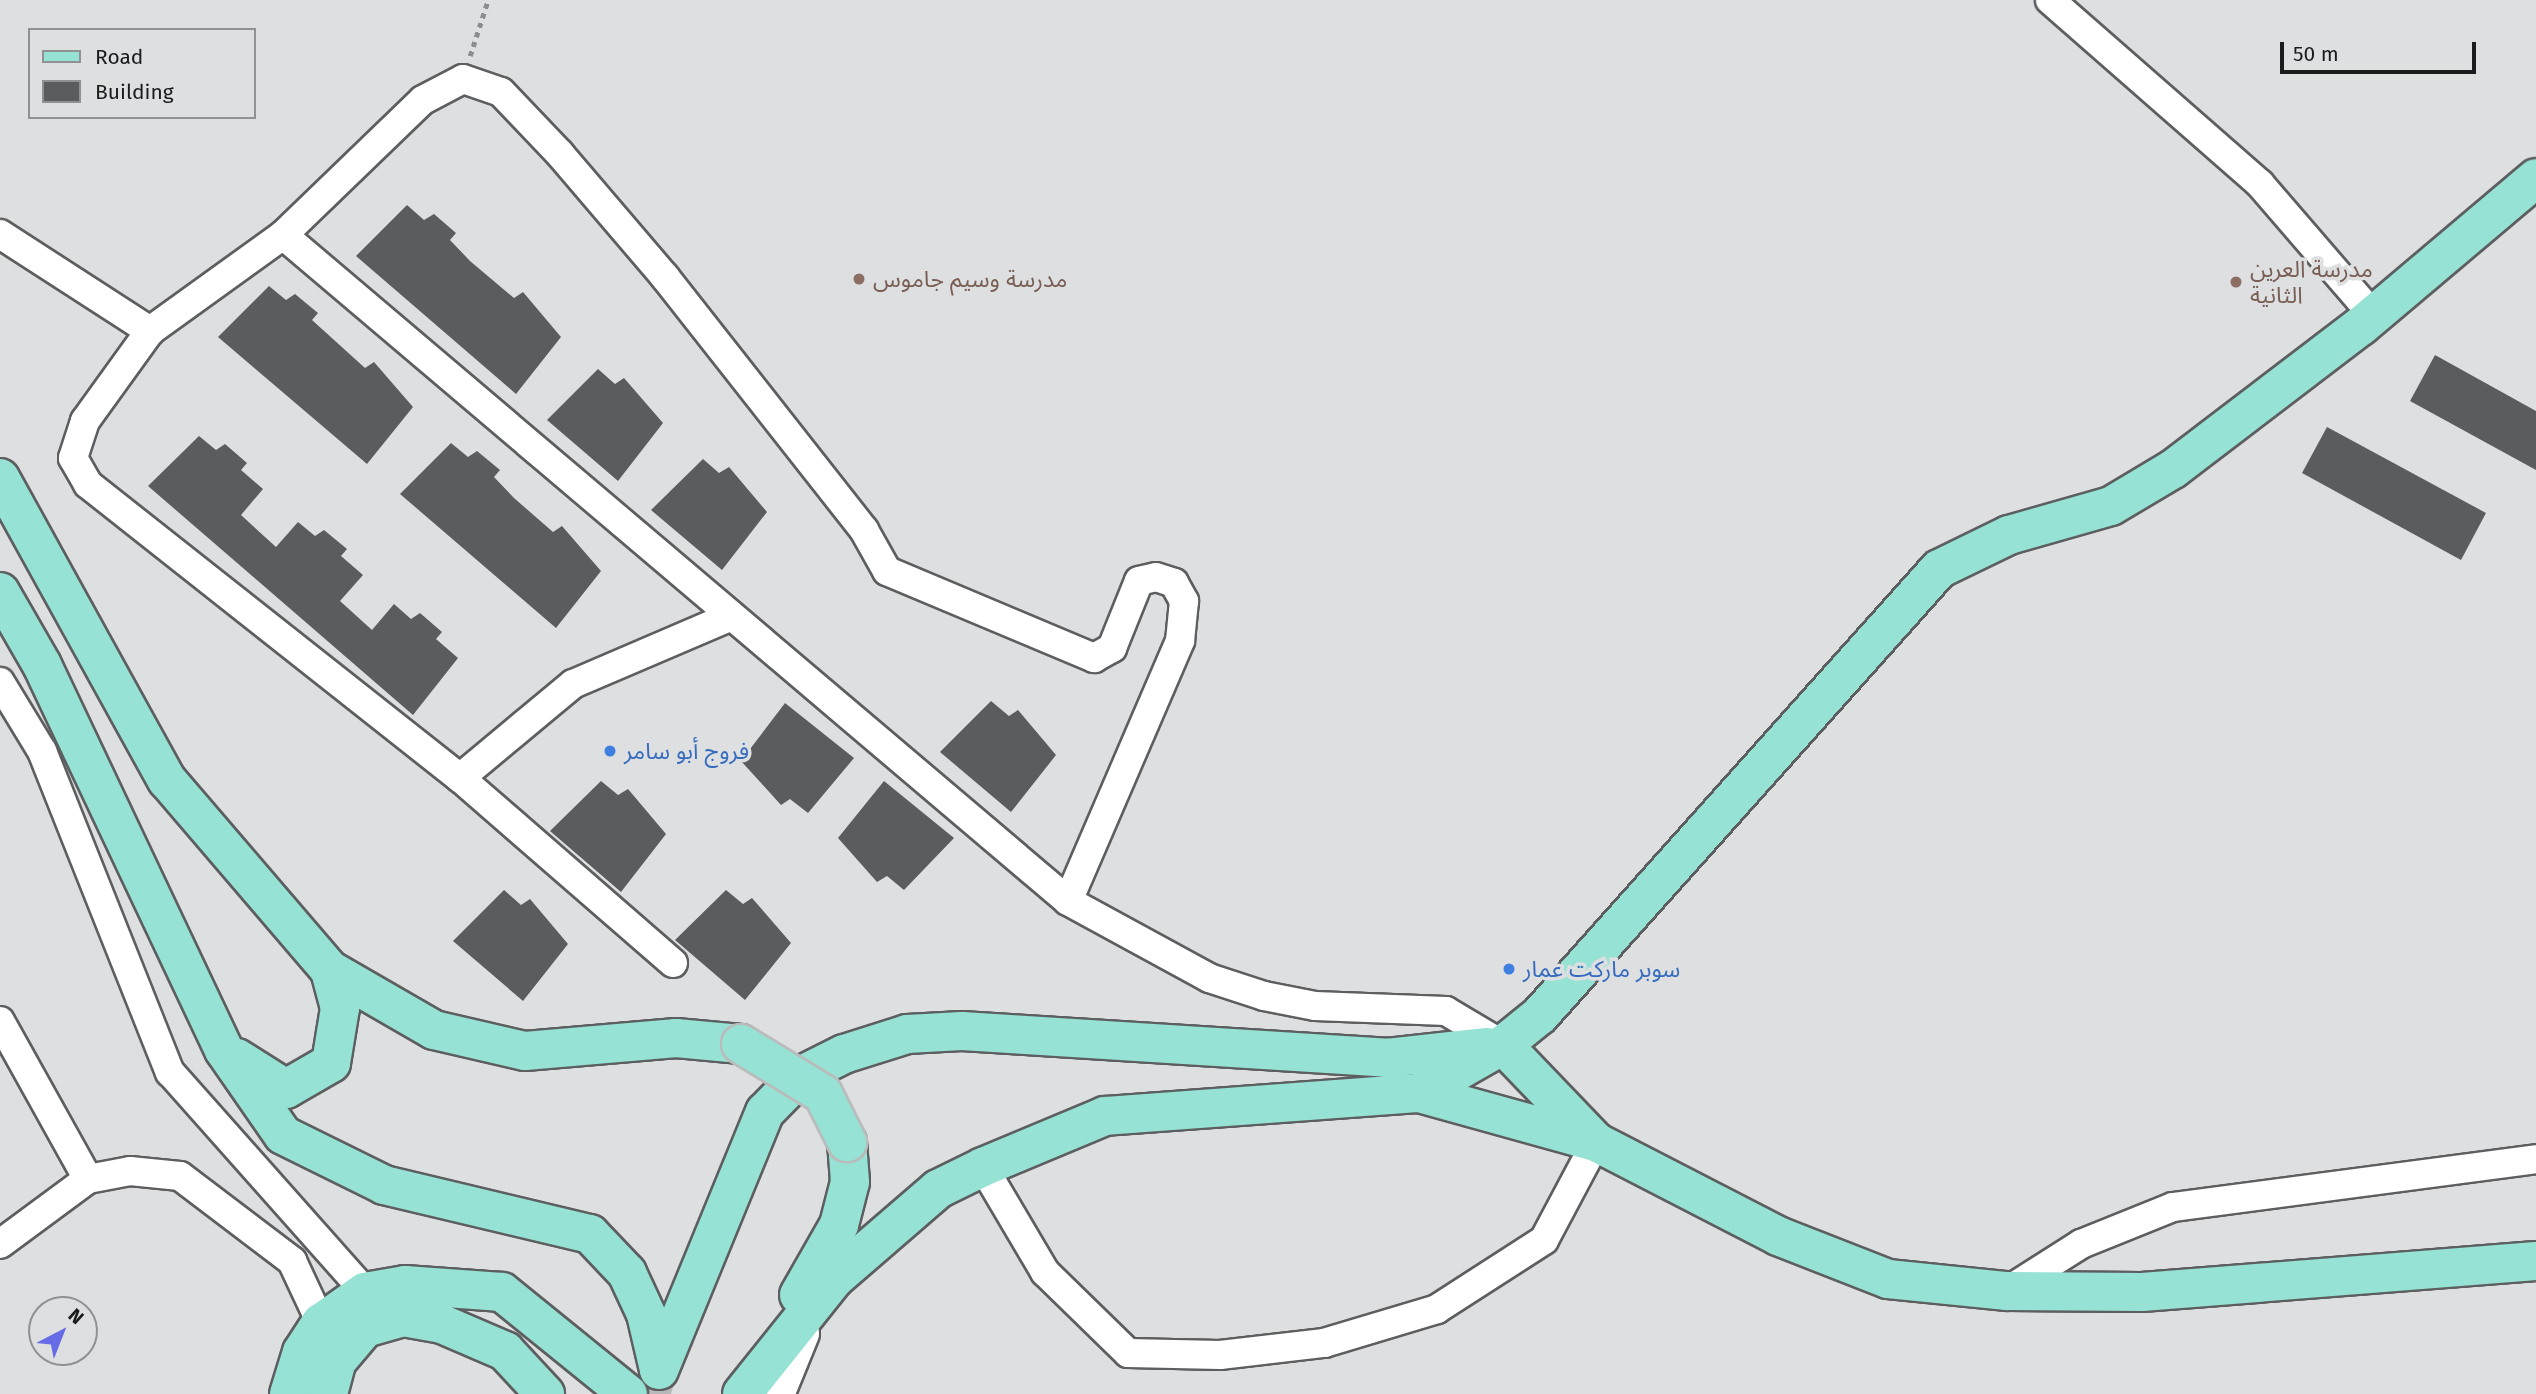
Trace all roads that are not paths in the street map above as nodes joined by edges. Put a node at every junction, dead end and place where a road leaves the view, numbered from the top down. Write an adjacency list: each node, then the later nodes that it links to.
1 (2050, 0): 5 (street)
2 (2531, 190): 5 (main road)
3 (0, 234): 6 (street)
4 (284, 234): 6 (street); 9 (street); 12 (street)
5 (2373, 315): 16 (main road)
6 (150, 331): 11 (street)
7 (0, 478): 14 (main road)
8 (0, 592): 17 (main road)
9 (727, 618): 11 (street); 12 (street)
10 (0, 682): 27 (street)
11 (460, 778): 13 (street)
12 (1068, 901): 16 (street)
13 (673, 962)
14 (330, 970): 17 (main road); 33 (main road, bridge)
15 (0, 1021): 22 (street)
16 (1503, 1045): 17 (main road); 18 (main road); 19 (main road)
17 (223, 1050)
18 (1419, 1093): 19 (main road); 21 (main road)
19 (1596, 1142): 21 (street); 26 (main road)
20 (2536, 1159): 26 (street)
21 (983, 1167): 25 (main road)
22 (88, 1180): 23 (street); 28 (street)
23 (0, 1244)
24 (2536, 1261): 26 (main road)
25 (835, 1278): 33 (main road); 34 (street)
26 (2007, 1291)
27 (365, 1293): 28 (main road); 32 (main road)
28 (321, 1322): 29 (main road)
29 (289, 1394)
30 (328, 1394): 31 (main road)
31 (545, 1394)
32 (628, 1394)
33 (741, 1394)
34 (776, 1394)

